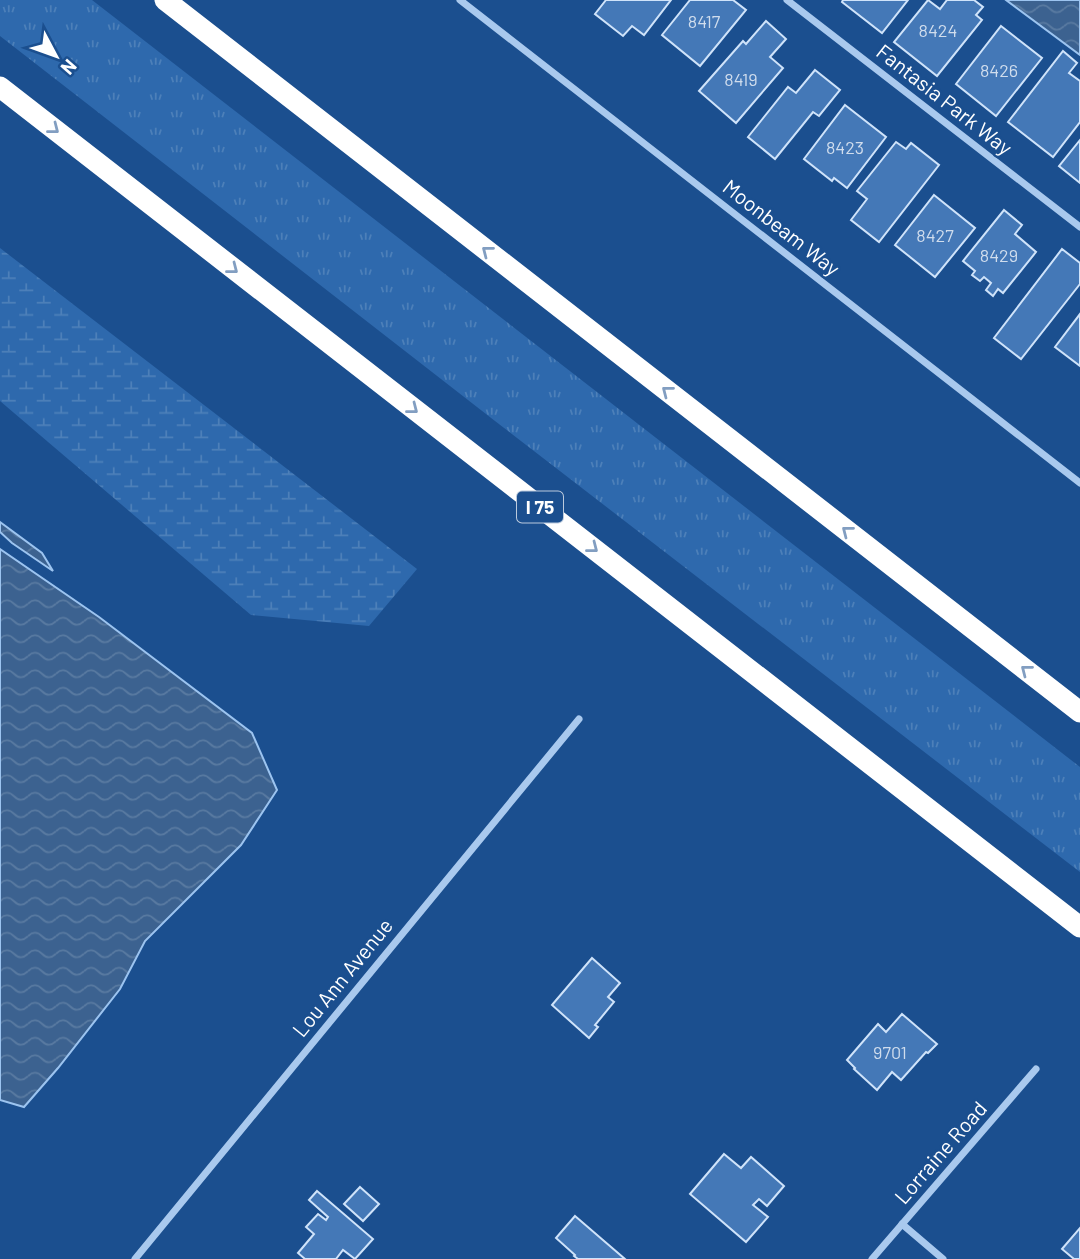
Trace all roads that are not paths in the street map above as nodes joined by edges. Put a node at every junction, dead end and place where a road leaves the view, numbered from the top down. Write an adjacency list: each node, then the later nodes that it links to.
1 (165, 0): 7 (highway, one-way to 1)
2 (460, 0): 6 (street, Moonbeam Way)
3 (787, 0): 5 (street, Fantasia Park Way)
4 (0, 87): 9 (highway, I 75, one-way to 9)
5 (1080, 227)
6 (1080, 483)
7 (1080, 712)
8 (579, 719): 12 (street, Lou Ann Avenue)
9 (1080, 928)
10 (1037, 1069): 11 (street, Lorraine Road)
11 (902, 1224): 13 (street, Lorraine Road); 14 (street)
12 (135, 1259)
13 (872, 1259)
14 (943, 1259)

